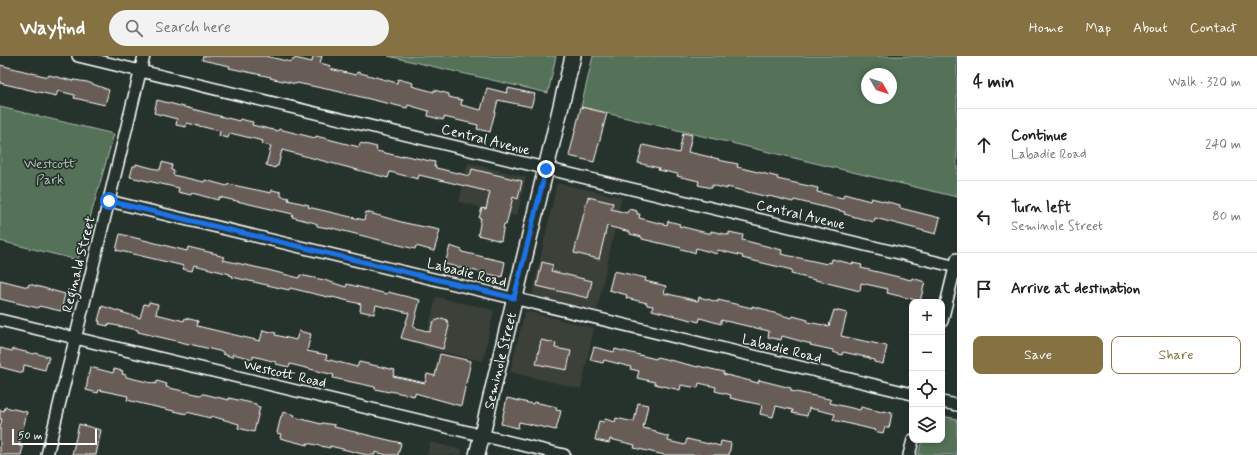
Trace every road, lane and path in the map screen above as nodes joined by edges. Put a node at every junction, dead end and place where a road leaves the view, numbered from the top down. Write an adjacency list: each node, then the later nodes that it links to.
1 (78, 56): 4 (street, Central Avenue)
2 (144, 56): 4 (street, Reginald Street)
3 (573, 56): 5 (street, Seminole Street)
4 (140, 71): 5 (street, Central Avenue); 6 (street, Reginald Street)
5 (546, 169): 7 (street, Central Avenue); 8 (street, Seminole Street)
6 (109, 201): 8 (street, Labadie Road); 11 (street, Reginald Street)
7 (956, 264): 9 (street)
8 (514, 298): 12 (street, Labadie Road); 15 (street, Seminole Street)
9 (945, 309)
10 (0, 320): 11 (street, Westcott Road)
11 (75, 338): 15 (street, Westcott Road); 17 (street, Reginald Street)
12 (909, 393)
13 (945, 403): 14 (street)
14 (957, 405)
15 (482, 435): 18 (street, Seminole Street); 19 (street, Westcott Road)
16 (912, 443): 20 (street)
17 (47, 455)
18 (477, 455)
19 (564, 455)
20 (909, 455)

